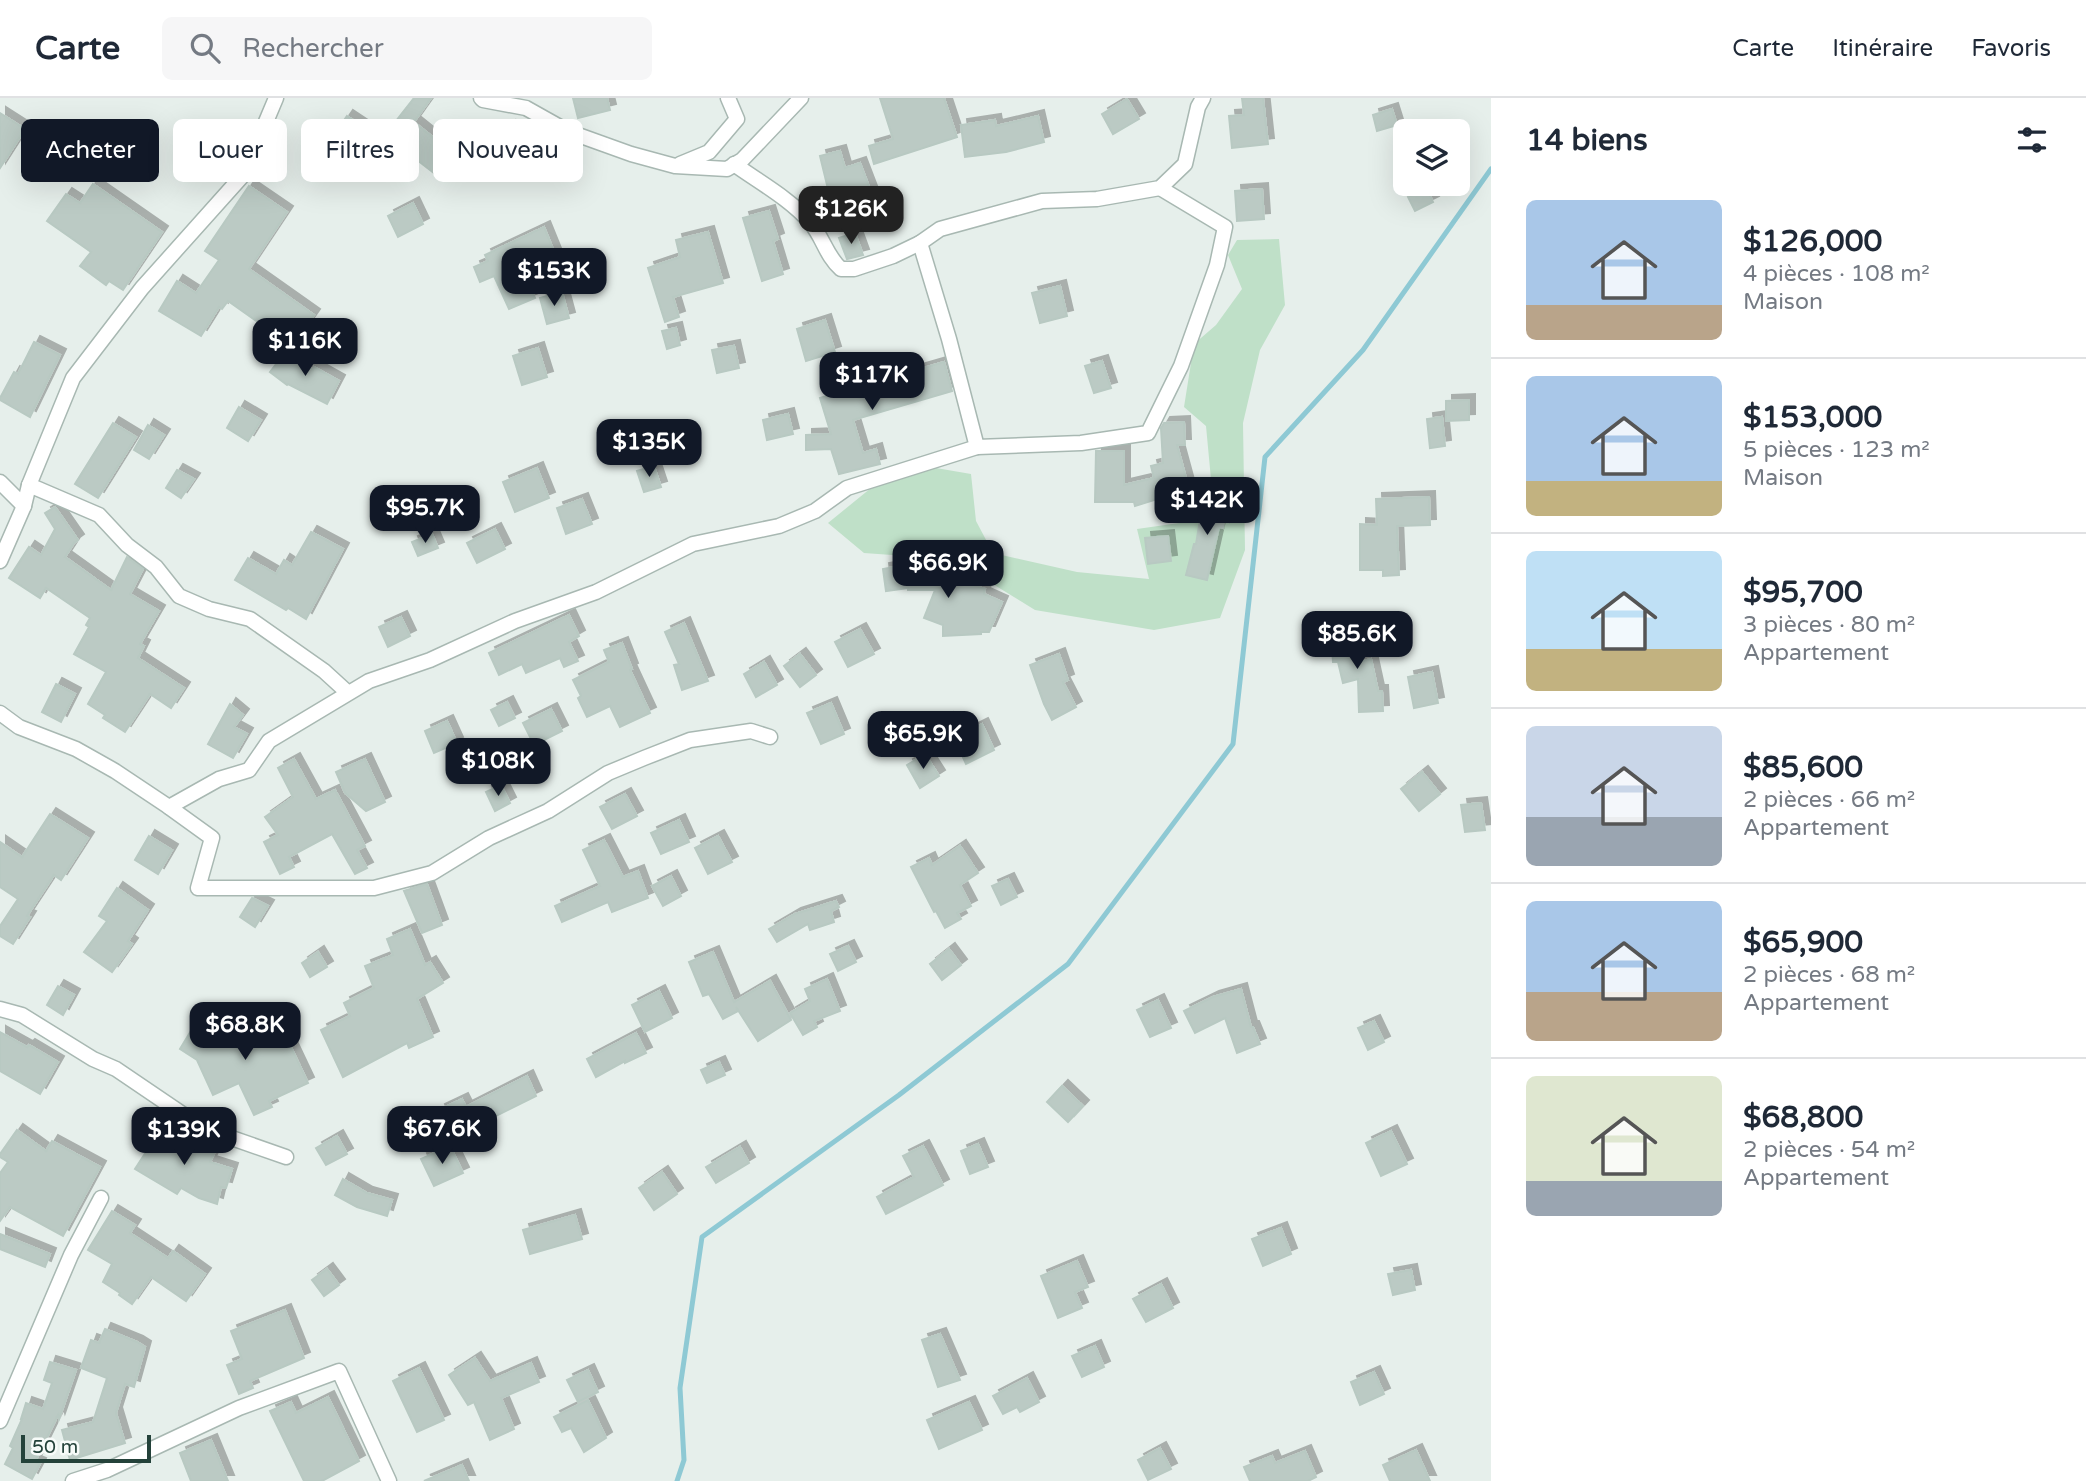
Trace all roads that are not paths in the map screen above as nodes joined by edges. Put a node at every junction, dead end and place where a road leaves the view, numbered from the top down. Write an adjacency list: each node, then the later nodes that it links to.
1 (276, 98): 12 (street)
2 (481, 98): 7 (street)
3 (728, 98): 7 (street)
4 (801, 98): 6 (street)
5 (1203, 98): 8 (street)
6 (734, 164): 7 (street); 9 (street)
7 (675, 166)
8 (1160, 188): 9 (street); 10 (street)
9 (920, 243): 10 (street)
10 (977, 447): 15 (street)
11 (0, 482): 13 (street)
12 (29, 485): 13 (street); 15 (street)
13 (24, 506): 14 (street)
14 (0, 561)
15 (347, 692): 18 (street)
16 (0, 713): 18 (street)
17 (770, 737): 18 (street)
18 (169, 807)
19 (0, 1009): 20 (street)
20 (286, 1157)
21 (101, 1198): 22 (street)
22 (1, 1414)
23 (73, 1481): 24 (street)
24 (389, 1481)

